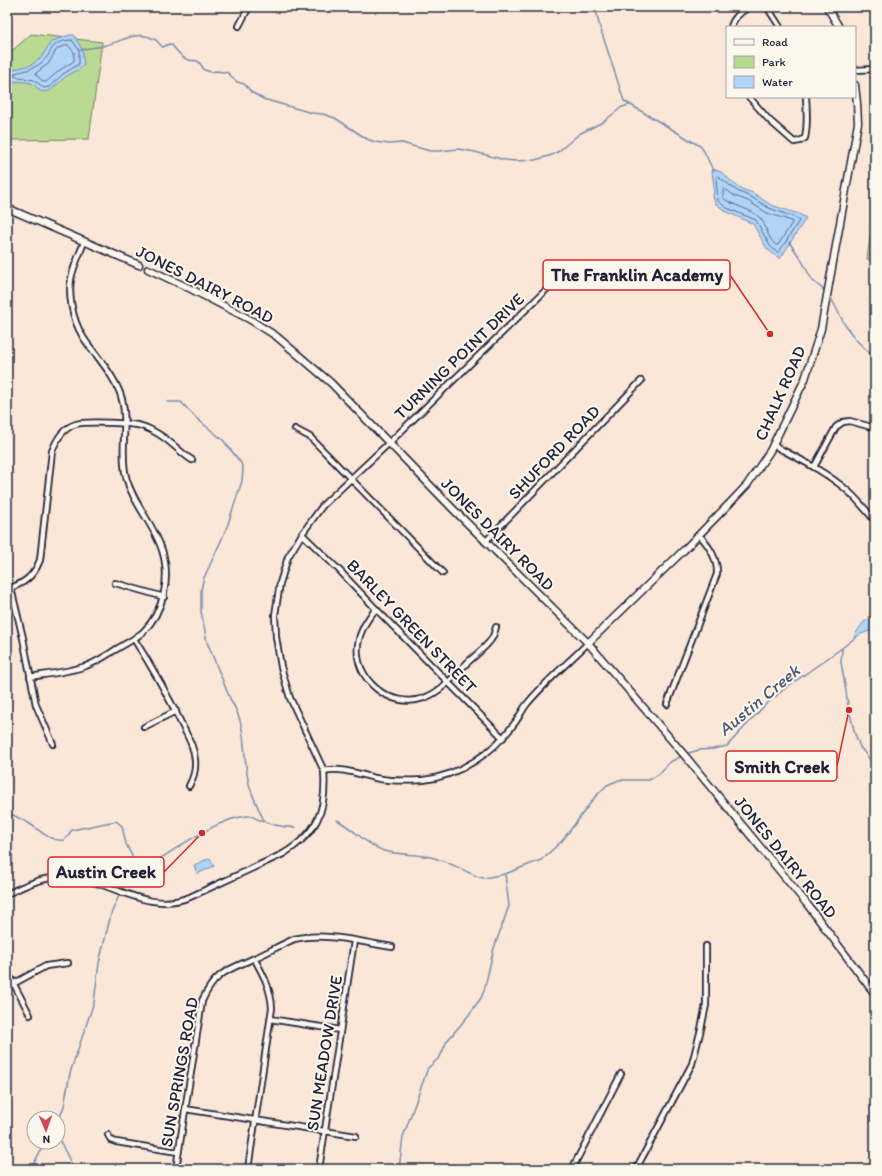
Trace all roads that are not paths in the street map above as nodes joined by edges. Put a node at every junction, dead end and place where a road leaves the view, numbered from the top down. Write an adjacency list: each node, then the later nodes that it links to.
1 (249, 7): 5 (street)
2 (749, 7): 6 (street)
3 (767, 7): 7 (street)
4 (827, 7): 8 (street)
5 (239, 26)
6 (731, 26)
7 (779, 26)
8 (837, 26)
9 (875, 69): 10 (street)
10 (856, 70)
11 (856, 91): 24 (street, CHALK ROAD)
12 (750, 98): 13 (street)
13 (806, 98)
14 (7, 208): 15 (street, JONES DAIRY ROAD)
15 (84, 242): 16 (street, JONES DAIRY ROAD); 20 (street)
16 (139, 265): 17 (street, JONES DAIRY ROAD)
17 (148, 269): 23 (street, JONES DAIRY ROAD)
18 (548, 288): 23 (street, TURNING POINT DRIVE)
19 (641, 381): 31 (street, SHUFORD ROAD)
20 (124, 423): 25 (street); 34 (street); 35 (street)
21 (875, 428): 26 (street)
22 (294, 429): 27 (street)
23 (389, 443): 27 (street, TURNING POINT DRIVE); 31 (street, JONES DAIRY ROAD)
24 (773, 446): 26 (street); 30 (street, CHALK ROAD)
25 (192, 460)
26 (814, 467): 28 (street)
27 (351, 478): 29 (street, TURNING POINT DRIVE); 32 (street)
28 (875, 521)
29 (302, 534): 36 (street, BARLEY GREEN STREET); 47 (street, TURNING POINT DRIVE)
30 (699, 535): 39 (street, CHALK ROAD); 42 (street)
31 (485, 542): 39 (street, JONES DAIRY ROAD)
32 (442, 572)
33 (114, 583): 35 (street)
34 (9, 588): 40 (street)
35 (164, 597): 38 (street)
36 (376, 609): 41 (street, BARLEY GREEN STREET); 41 (street)
37 (496, 627): 41 (street)
38 (134, 639): 40 (street); 43 (street)
39 (588, 643): 45 (street); 57 (street, JONES DAIRY ROAD)
40 (30, 677): 46 (street)
41 (448, 682): 45 (street, BARLEY GREEN STREET)
42 (667, 704)
43 (176, 711): 44 (street); 48 (street)
44 (144, 727)
45 (503, 738): 47 (street)
46 (53, 744)
47 (324, 771): 49 (street)
48 (189, 786)
49 (7, 894)
50 (354, 941): 52 (street, SUN SPRINGS ROAD); 53 (street, SUN SPRINGS ROAD); 60 (street, SUN MEADOW DRIVE)
51 (706, 946): 72 (street)
52 (392, 947)
53 (254, 958): 59 (street); 62 (street, SUN SPRINGS ROAD)
54 (68, 963): 56 (street)
55 (7, 971): 56 (street)
56 (13, 984): 58 (street)
57 (875, 994)
58 (30, 1015)
59 (270, 1019): 60 (street); 63 (street)
60 (340, 1030): 64 (street, SUN MEADOW DRIVE)
61 (621, 1074): 71 (street)
62 (185, 1109): 63 (street); 67 (street, SUN SPRINGS ROAD)
63 (255, 1120): 64 (street); 69 (street)
64 (325, 1131): 66 (street); 70 (street, SUN MEADOW DRIVE)
65 (108, 1136): 67 (street)
66 (356, 1136)
67 (178, 1152): 68 (street, SUN SPRINGS ROAD)
68 (176, 1169)
69 (248, 1169)
70 (319, 1169)
71 (572, 1169)
72 (636, 1169)

